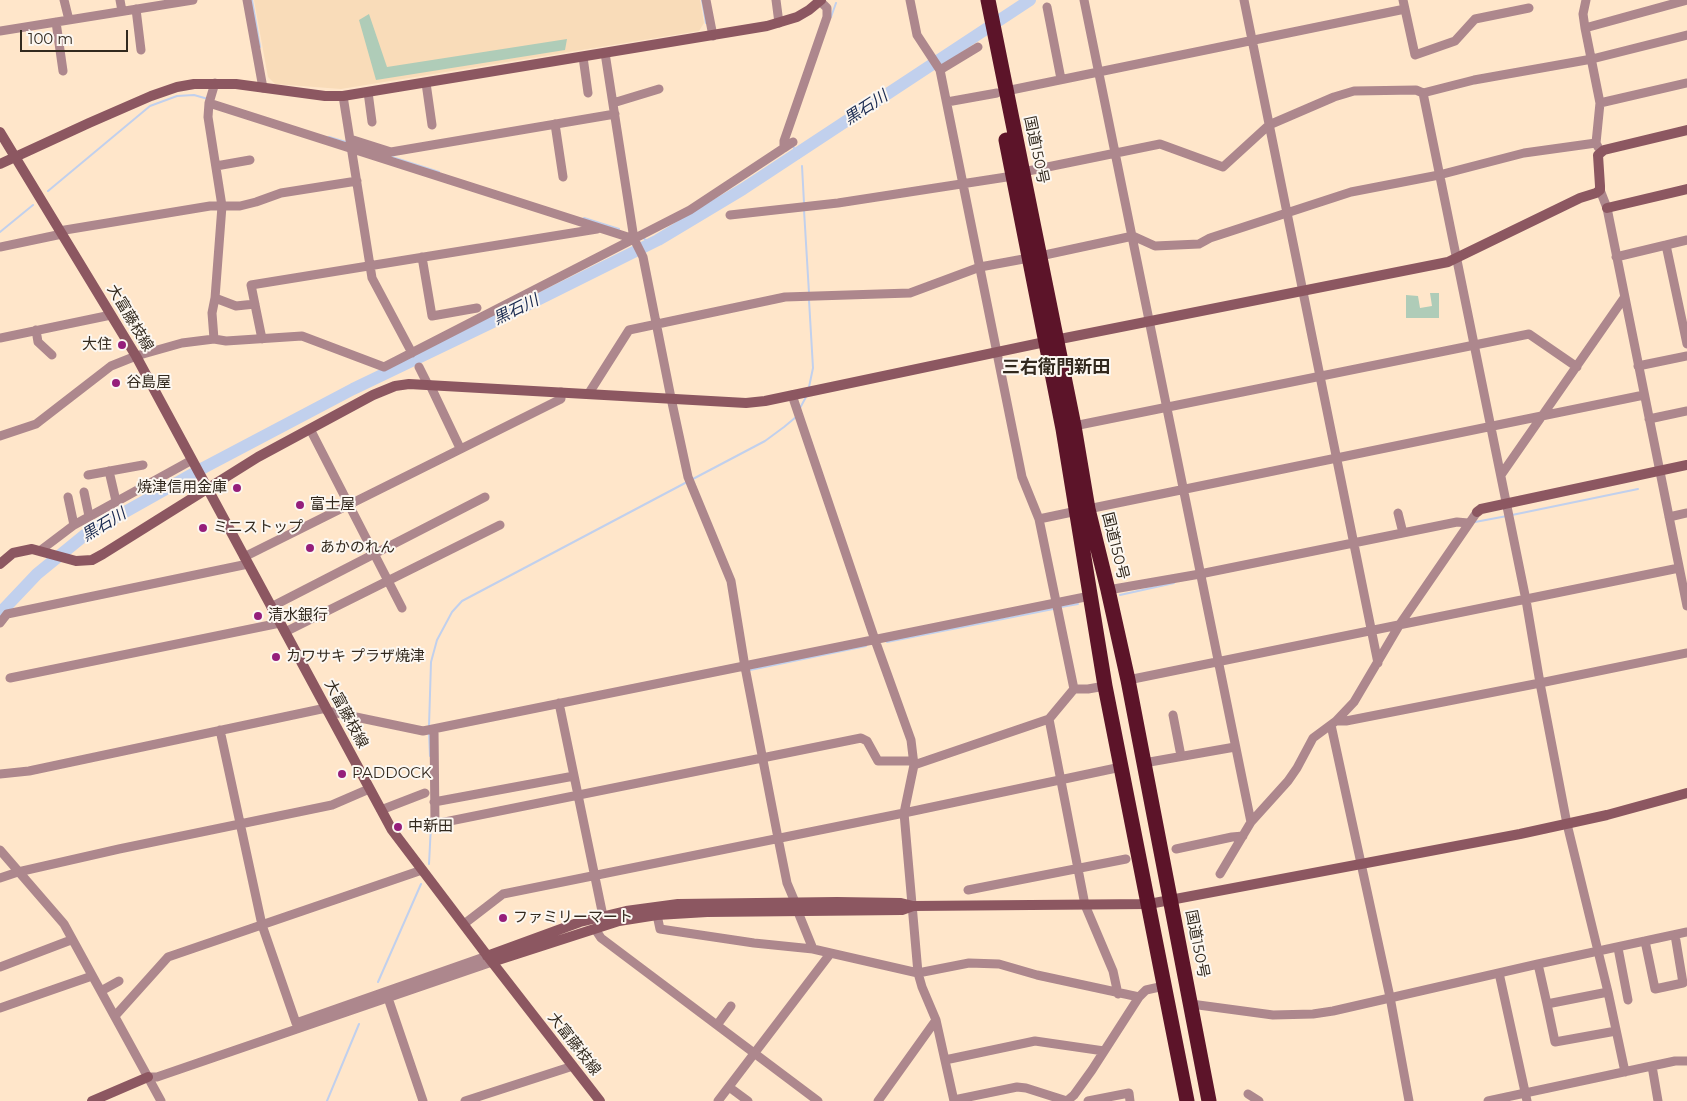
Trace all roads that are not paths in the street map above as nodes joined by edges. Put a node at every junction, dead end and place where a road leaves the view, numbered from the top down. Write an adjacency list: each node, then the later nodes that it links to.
1 (64, 0): 20 (street)
2 (120, 0): 18 (street)
3 (193, 0): 17 (street)
4 (247, 0): 40 (street)
5 (706, 0): 26 (street)
6 (776, 0): 22 (street)
7 (821, 0): 22 (street); 79 (street)
8 (910, 0): 34 (street)
9 (979, 0): 19 (highway, 国道150号)
10 (1084, 0): 35 (street)
11 (1244, 0): 28 (street)
12 (1586, 0): 23 (street)
13 (1687, 0): 23 (street)
14 (1404, 4): 16 (street); 28 (street)
15 (1048, 7): 36 (street)
16 (1529, 8)
17 (136, 9): 18 (street); 29 (street)
18 (122, 11): 20 (street)
19 (987, 11): 27 (highway, 国道150号)
20 (69, 20): 21 (street)
21 (56, 22): 24 (street); 33 (street)
22 (779, 23): 26 (street)
23 (1584, 28): 32 (street)
24 (0, 31)
25 (1687, 35): 32 (street)
26 (713, 36): 30 (street)
27 (986, 39): 34 (street); 43 (highway, 国道150号)
28 (1252, 40): 35 (street); 55 (street)
29 (141, 50)
30 (605, 53): 31 (street); 50 (street)
31 (582, 57): 39 (street); 44 (street)
32 (1592, 59): 45 (street); 49 (street)
33 (63, 70)
34 (940, 70): 48 (street)
35 (1099, 71): 36 (street); 60 (street)
36 (1061, 79): 43 (street)
37 (1687, 82): 49 (street)
38 (215, 83): 40 (street); 47 (street); 61 (street)
39 (426, 83): 42 (street); 54 (street)
40 (263, 88): 46 (street)
41 (659, 89): 50 (street)
42 (368, 92): 46 (street); 52 (street)
43 (1001, 92): 48 (street); 65 (highway, 国道150号)
44 (588, 93)
45 (1423, 93): 55 (street); 66 (street)
46 (343, 96): 58 (street)
47 (209, 101): 58 (street); 64 (street)
48 (946, 102): 69 (street)
49 (1600, 103): 59 (street)
50 (613, 104): 51 (street)
51 (615, 114): 53 (street); 79 (street)
52 (372, 122)
53 (555, 124): 58 (street); 67 (street)
54 (432, 125)
55 (1270, 125): 60 (street); 74 (street)
56 (1687, 130): 59 (street)
57 (0, 132): 61 (street, 大富藤枝線)
58 (351, 144): 68 (street); 76 (street)
59 (1599, 148): 66 (street); 71 (street)
60 (1116, 153): 65 (street); 78 (street)
61 (15, 157): 63 (street); 77 (street, 大富藤枝線)
62 (250, 160): 64 (street)
63 (0, 164)
64 (216, 166): 72 (street)
65 (1018, 174): 69 (street); 84 (highway, 国道150号)
66 (1440, 175): 74 (street); 86 (street)
67 (563, 177)
68 (357, 181): 72 (street); 87 (street)
69 (963, 184): 75 (street); 88 (street)
70 (1687, 189): 73 (street)
71 (1600, 190): 73 (street); 86 (street)
72 (222, 206): 77 (street); 90 (street)
73 (1607, 208): 85 (street)
74 (1286, 212): 78 (street); 89 (street)
75 (730, 215)
76 (600, 228): 79 (street); 83 (street)
77 (60, 233): 82 (street); 95 (street, 大富藤枝線)
78 (1133, 236): 84 (street); 96 (street)
79 (634, 239): 97 (street); 106 (street)
80 (1687, 240): 81 (street)
81 (1666, 245): 85 (street); 92 (street)
82 (0, 247)
83 (422, 257): 87 (street); 94 (street)
84 (1034, 257): 88 (street); 102 (highway, 国道150号)
85 (1616, 257): 91 (street)
86 (1456, 259): 89 (street); 104 (street)
87 (371, 265): 93 (street); 106 (street)
88 (980, 267): 97 (street); 105 (street)
89 (1303, 291): 96 (street); 113 (street)
90 (216, 298): 93 (street); 100 (street)
91 (1624, 298): 110 (street); 112 (street)
92 (1683, 302): 103 (street)
93 (255, 304): 101 (street)
94 (477, 308)
95 (111, 315): 98 (street); 108 (street, 大富藤枝線)
96 (1150, 322): 102 (street); 120 (street)
97 (656, 325): 116 (street); 119 (street)
98 (36, 330): 99 (street); 107 (street)
99 (0, 338)
100 (214, 339): 101 (street); 108 (street)
101 (262, 339): 106 (street)
102 (1051, 341): 105 (street); 124 (highway, 国道150号); 144 (highway, 国道150号)
103 (1687, 344)
104 (1474, 345): 112 (street); 113 (street); 125 (street)
105 (996, 352): 117 (street); 151 (street)
106 (412, 353)
107 (52, 355)
108 (136, 356): 127 (street); 130 (street, 大富藤枝線)
109 (1687, 356): 110 (street)
110 (1638, 366): 118 (street)
111 (419, 367): 114 (street)
112 (1576, 367): 122 (street)
113 (1320, 377): 120 (street); 129 (street)
114 (429, 385): 115 (street); 126 (street); 128 (street)
115 (562, 392): 116 (street); 128 (street)
116 (590, 394): 119 (street)
117 (792, 395): 119 (street); 177 (street)
118 (1644, 395): 122 (street); 123 (street)
119 (671, 398): 181 (street)
120 (1166, 407): 124 (street); 138 (street)
121 (1687, 411): 123 (street)
122 (1542, 417): 125 (street); 136 (street)
123 (1649, 419): 134 (street)
124 (1074, 426): 144 (highway, 国道150号)
125 (1491, 427): 129 (street); 136 (street)
126 (310, 429): 137 (street); 143 (street)
127 (0, 436)
128 (460, 448): 143 (street)
129 (1336, 458): 138 (street); 156 (street)
130 (193, 462): 137 (street, 大富藤枝線); 142 (street)
131 (143, 465): 133 (street)
132 (1687, 465): 134 (street)
133 (109, 471): 135 (street); 142 (street)
134 (1660, 471): 146 (street); 150 (street)
135 (88, 475)
136 (1501, 476): 146 (street)
137 (205, 485): 157 (street); 159 (street, 大富藤枝線)
138 (1183, 490): 144 (street); 162 (street)
139 (84, 492): 149 (street)
140 (485, 497): 158 (street)
141 (68, 498): 153 (street)
142 (116, 502): 149 (street)
143 (349, 505): 158 (street); 159 (street)
144 (1082, 510): 151 (street); 164 (highway, 国道150号); 165 (highway, 国道150号)
145 (1477, 512): 146 (street); 152 (street)
146 (1508, 512): 167 (street)
147 (1398, 513): 155 (street)
148 (1687, 513): 150 (street)
149 (89, 516): 153 (street)
150 (1669, 517): 161 (street)
151 (1039, 519): 168 (street)
152 (1468, 523): 155 (street); 174 (street)
153 (74, 525): 157 (street)
154 (500, 525): 163 (street)
155 (1403, 533): 156 (street)
156 (1354, 543): 162 (street); 175 (street)
157 (41, 550): 160 (street)
158 (374, 554): 163 (street); 170 (street)
159 (246, 561): 170 (street, 大富藤枝線); 172 (street)
160 (0, 564)
161 (1679, 568): 166 (street); 167 (street)
162 (1200, 574): 164 (street); 179 (street)
163 (388, 581): 171 (street); 176 (street)
164 (1108, 590): 183 (highway, 国道150号)
165 (1090, 596): 168 (street); 185 (highway, 国道150号)
166 (1686, 596): 169 (street)
167 (1526, 600): 174 (street); 184 (street)
168 (1057, 606): 177 (street); 186 (street)
169 (1687, 606)
170 (271, 607): 173 (street, 大富藤枝線)
171 (402, 608)
172 (0, 623)
173 (280, 623): 176 (street, 大富藤枝線); 182 (street)
174 (1400, 624): 175 (street); 180 (street)
175 (1371, 630): 179 (street); 180 (street)
176 (285, 632): 188 (street, 大富藤枝線)
177 (875, 640): 181 (street); 197 (street)
178 (1687, 653): 184 (street)
179 (1218, 662): 183 (street); 194 (street)
180 (1378, 663): 191 (street)
181 (744, 667): 187 (street); 196 (street)
182 (10, 678)
183 (1128, 680): 198 (highway, 国道150号)
184 (1540, 683): 191 (street); 211 (street)
185 (1105, 686): 186 (street); 199 (highway, 国道150号)
186 (1074, 689): 190 (street)
187 (559, 703): 193 (street); 201 (street)
188 (327, 710): 192 (street); 193 (street); 203 (street, 大富藤枝線)
189 (1173, 715): 195 (street)
190 (1049, 719): 197 (street); 202 (street)
191 (1333, 723): 210 (street); 218 (street)
192 (220, 730): 200 (street); 212 (street)
193 (431, 730): 207 (street)
194 (1235, 746): 195 (street); 210 (street)
195 (1181, 756): 198 (street)
196 (762, 758): 197 (street); 205 (street); 214 (street)
197 (914, 763): 209 (street)
198 (1144, 763): 226 (highway, 国道150号)
199 (1121, 767): 202 (street); 227 (highway, 国道150号)
200 (0, 774)
201 (574, 776): 205 (street); 207 (street)
202 (1060, 780): 209 (street); 219 (street)
203 (369, 789): 208 (street, 大富藤枝線); 212 (street)
204 (425, 793): 208 (street)
205 (578, 794): 207 (street); 223 (street)
206 (1686, 795): 211 (street)
207 (434, 802)
208 (381, 810): 220 (street, 大富藤枝線)
209 (904, 814): 214 (street); 229 (street)
210 (1251, 822): 213 (street)
211 (1567, 824): 218 (street); 242 (street)
212 (241, 825): 221 (street); 234 (street)
213 (1243, 836): 215 (street); 222 (street)
214 (778, 838): 223 (street); 230 (street)
215 (1176, 849)
216 (0, 850): 221 (street)
217 (1126, 859): 219 (street)
218 (1360, 864): 226 (street); 256 (street)
219 (1078, 868): 225 (street); 228 (street)
220 (422, 870): 233 (street, 大富藤枝線); 234 (street)
221 (18, 872): 224 (street); 238 (street)
222 (1220, 874)
223 (594, 876): 232 (street); 233 (street)
224 (0, 878)
225 (968, 890)
226 (1170, 901): 227 (street); 259 (highway, 国道150号)
227 (1149, 904): 228 (street); 251 (highway, 国道150号)
228 (1085, 905): 229 (street); 254 (street)
229 (914, 906): 230 (street); 248 (street)
230 (797, 907): 231 (street); 232 (street); 241 (street)
231 (657, 915): 235 (street); 241 (street)
232 (603, 916): 244 (street)
233 (464, 924): 244 (street, 大富藤枝線)
234 (262, 925): 263 (street); 265 (street)
235 (595, 929): 244 (street); 266 (street)
236 (1687, 932): 237 (street)
237 (1675, 935): 239 (street); 239 (street)
238 (71, 940): 246 (street); 249 (street)
239 (1645, 941): 240 (street)
240 (1618, 948): 242 (street); 258 (street)
241 (813, 949): 243 (street)
242 (1597, 951): 245 (street); 253 (street)
243 (830, 954): 248 (street); 269 (street)
244 (489, 959): 257 (street); 265 (street); 272 (street, 大富藤枝線)
245 (1538, 964): 247 (street); 260 (street)
246 (0, 967)
247 (1499, 972): 256 (street); 278 (street)
248 (918, 973): 254 (street); 264 (street)
249 (92, 976): 252 (street); 262 (street)
250 (119, 981): 252 (street)
251 (1164, 986): 255 (street); 292 (highway, 国道150号)
252 (101, 991): 263 (street)
253 (1608, 992): 260 (street); 267 (street)
254 (1118, 994): 255 (street)
255 (1139, 997): 268 (street)
256 (1390, 997): 259 (street); 295 (street)
257 (388, 998): 275 (street); 283 (street)
258 (1628, 1000)
259 (1191, 1004): 293 (highway, 国道150号)
260 (1548, 1004): 267 (street)
261 (731, 1006): 266 (street)
262 (0, 1008)
263 (115, 1016): 275 (street)
264 (936, 1020): 270 (street); 289 (street)
265 (296, 1023): 275 (street)
266 (716, 1025): 269 (street)
267 (1616, 1030): 274 (street)
268 (1104, 1051): 270 (street); 279 (street)
269 (754, 1053): 276 (street); 288 (street)
270 (945, 1060): 280 (street)
271 (1687, 1061): 273 (street)
272 (573, 1066): 284 (street); 285 (street, 大富藤枝線)
273 (1652, 1066): 274 (street); 297 (street)
274 (1625, 1072): 278 (street)
275 (148, 1077): 281 (street); 282 (street)
276 (729, 1086): 286 (street); 287 (street)
277 (1248, 1094): 294 (street)
278 (1526, 1097): 296 (street)
279 (1070, 1099): 280 (street); 290 (street)
280 (954, 1100)
281 (92, 1101)
282 (161, 1101)
283 (423, 1101)
284 (465, 1101)
285 (600, 1101)
286 (718, 1101)
287 (748, 1101)
288 (818, 1101)
289 (878, 1101)
290 (1088, 1101): 291 (street)
291 (1130, 1101)
292 (1187, 1101)
293 (1209, 1101)
294 (1259, 1101)
295 (1409, 1101)
296 (1488, 1101)
297 (1658, 1101)

